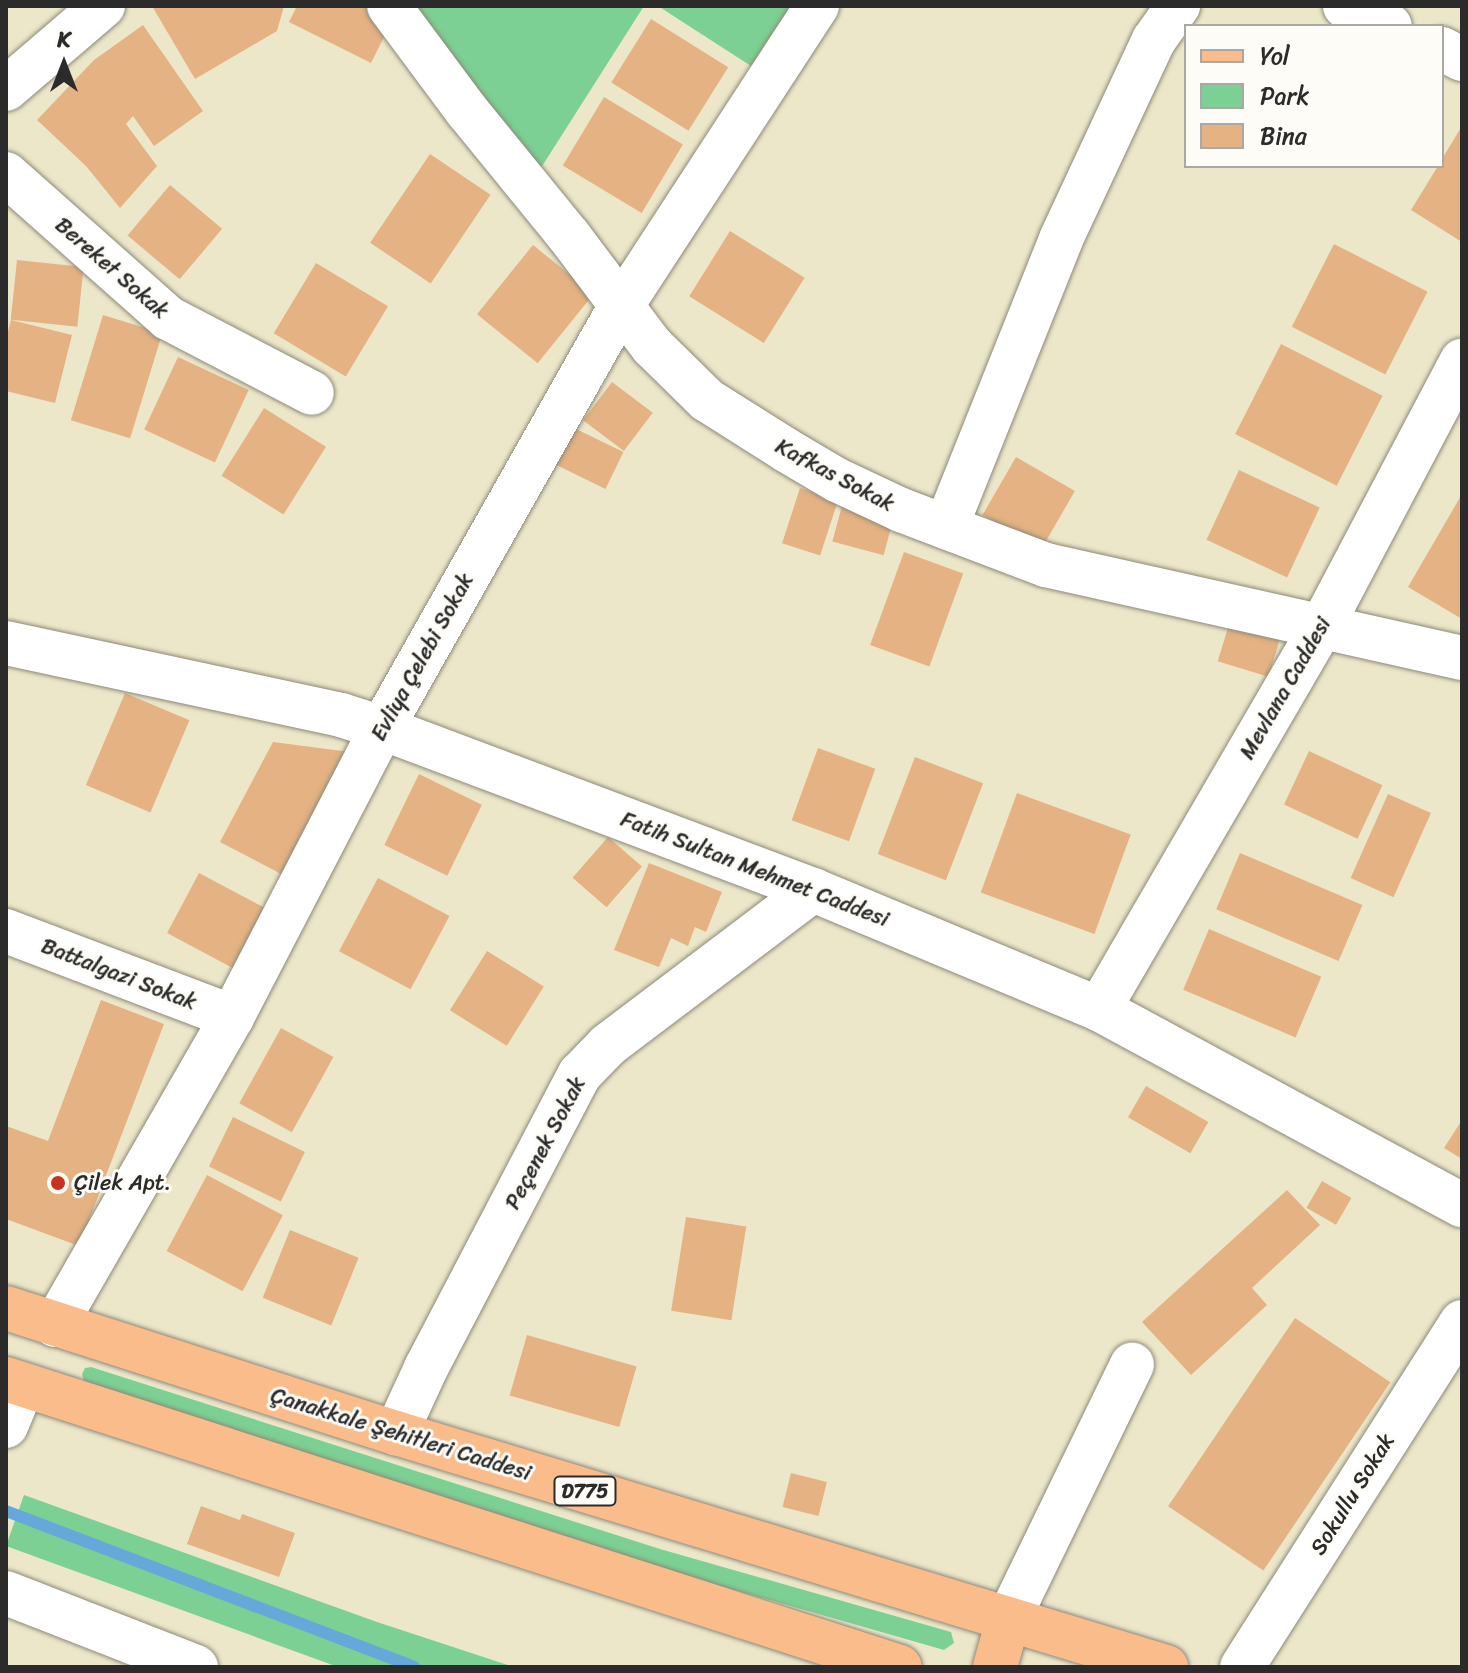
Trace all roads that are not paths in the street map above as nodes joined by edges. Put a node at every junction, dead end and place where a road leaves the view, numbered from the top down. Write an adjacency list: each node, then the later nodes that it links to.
1 (103, 6): 9 (street)
2 (389, 6): 11 (street, Kafkas Sokak)
3 (817, 6): 11 (street, Evliya Çelebi Sokak)
4 (1178, 6): 14 (street)
5 (1345, 6): 6 (street)
6 (1386, 24)
7 (1444, 50): 8 (street)
8 (1462, 59)
9 (6, 89)
10 (6, 174): 13 (street, Bereket Sokak)
11 (620, 308): 14 (street, Kafkas Sokak); 18 (street, Evliya Çelebi Sokak)
12 (1462, 361): 15 (street, Mevlana Caddesi)
13 (312, 393)
14 (946, 527): 15 (street, Kafkas Sokak)
15 (1322, 626): 17 (street, Kafkas Sokak); 21 (street, Mevlana Caddesi)
16 (6, 643): 18 (street, Fatih Sultan Mehmet Caddesi)
17 (1462, 658)
18 (382, 728): 19 (street, Fatih Sultan Mehmet Caddesi); 22 (street, Evliya Çelebi Sokak)
19 (813, 890): 21 (street, Fatih Sultan Mehmet Caddesi); 30 (street, Peçenek Sokak)
20 (6, 931): 22 (street, Battalgazi Sokak)
21 (1099, 1009): 23 (street, Fatih Sultan Mehmet Caddesi)
22 (232, 1017): 26 (street, Evliya Çelebi Sokak)
23 (1462, 1205)
24 (6, 1308): 26 (main road, Çanakkale Şehitleri Caddesi / D775)
25 (1462, 1322): 37 (street, Sokullu Sokak)
26 (55, 1325): 28 (main road); 30 (main road, Çanakkale Şehitleri Caddesi / D775)
27 (1132, 1365): 32 (street)
28 (14, 1382): 29 (street); 34 (main road)
29 (6, 1426)
30 (396, 1433): 32 (main road, Çanakkale Şehitleri Caddesi / D775)
31 (6, 1593): 33 (street)
32 (1008, 1620): 35 (main road); 36 (main road, Çanakkale Şehitleri Caddesi / D775)
33 (196, 1667)
34 (900, 1667)
35 (995, 1667)
36 (1166, 1667)
37 (1242, 1667)

